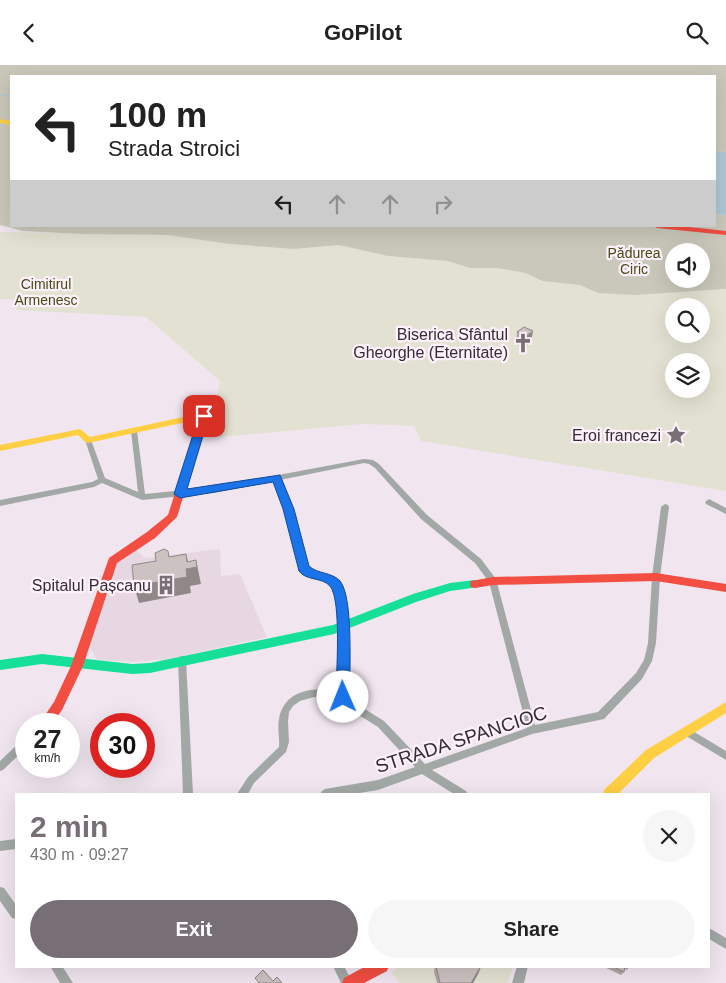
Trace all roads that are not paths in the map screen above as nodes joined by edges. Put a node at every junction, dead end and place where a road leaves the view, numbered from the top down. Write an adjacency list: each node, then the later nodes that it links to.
1 (667, 227): 2 (street)
2 (726, 233)
3 (134, 431): 4 (street); 8 (street); 9 (street)
4 (88, 440): 5 (street); 7 (street)
5 (0, 448)
6 (276, 478): 8 (street); 15 (street); 17 (street)
7 (102, 480): 9 (street); 11 (street)
8 (180, 494): 9 (street); 19 (street)
9 (142, 497)
10 (709, 502): 13 (street)
11 (0, 503)
12 (665, 507): 14 (street, STRADA SPANCIOC)
13 (726, 511)
14 (656, 577): 15 (street); 16 (street); 24 (street, STRADA SPANCIOC)
15 (493, 581): 17 (street); 24 (street)
16 (726, 588)
17 (344, 625): 18 (street); 21 (street)
18 (182, 660): 19 (street); 30 (street)
19 (78, 663): 20 (street); 23 (street)
20 (0, 665)
21 (343, 697): 29 (street); 31 (street)
22 (726, 707): 25 (street)
23 (52, 713)
24 (532, 730): 29 (street, STRADA SPANCIOC)
25 (686, 731): 27 (street); 34 (street)
26 (15, 753): 28 (street)
27 (726, 756)
28 (0, 767)
29 (424, 770): 32 (street, STRADA SPANCIOC); 33 (street)
30 (188, 793)
31 (243, 793)
32 (331, 793)
33 (461, 793)
34 (610, 793)
35 (15, 844): 36 (street)
36 (0, 846)
37 (0, 892): 38 (street)
38 (15, 913)
39 (710, 934): 40 (street)
40 (726, 945)
41 (56, 968): 45 (street)
42 (339, 968): 46 (street)
43 (378, 968): 46 (street)
44 (522, 968): 47 (street)
45 (66, 983)
46 (348, 983)
47 (518, 983)

